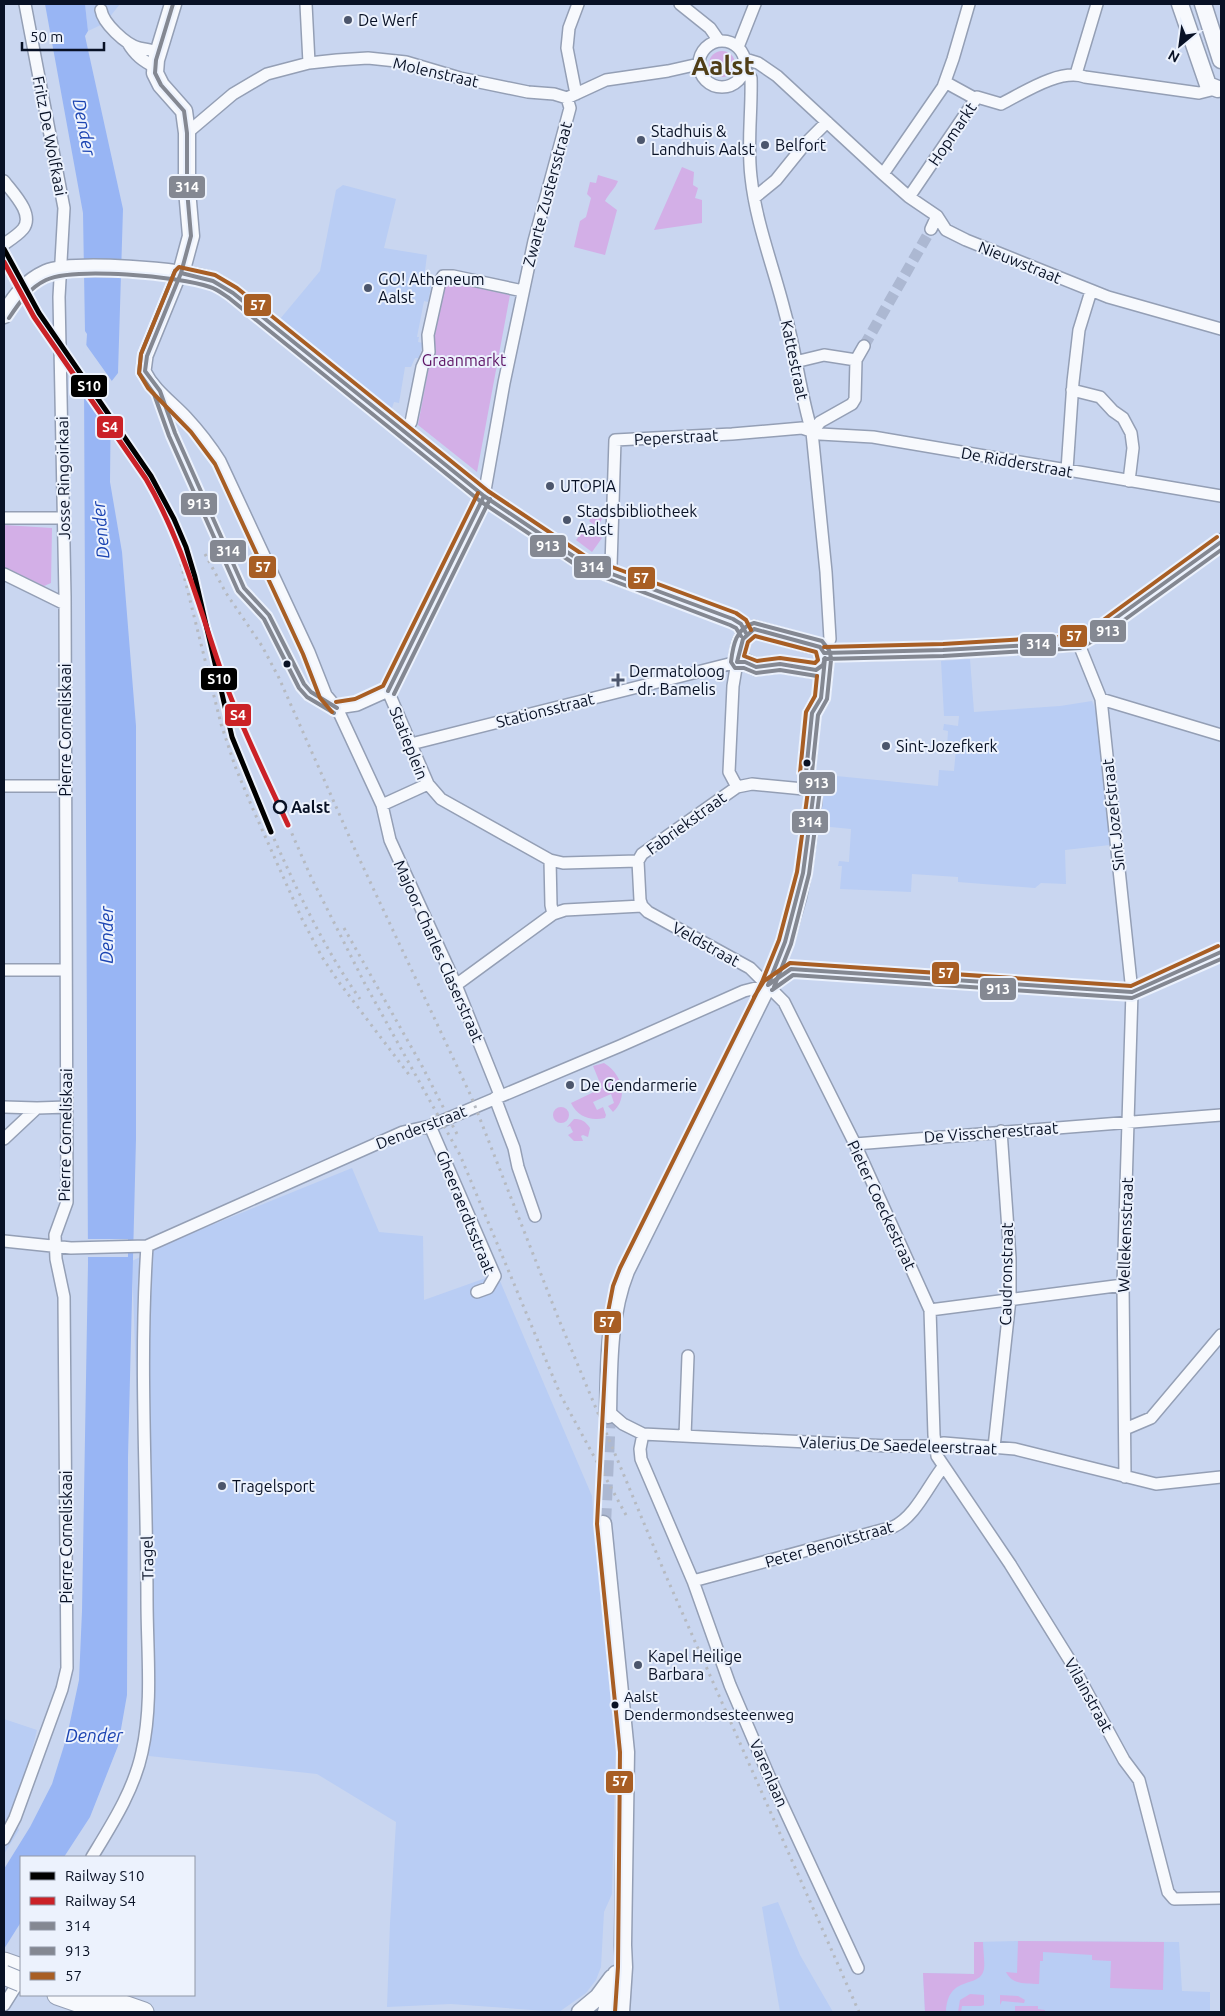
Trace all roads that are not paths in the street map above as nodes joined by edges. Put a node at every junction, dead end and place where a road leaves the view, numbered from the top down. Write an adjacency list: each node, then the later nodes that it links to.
1 (25, 4): 33 (street, Fritz De Wolfkaai)
2 (173, 4): 14 (street)
3 (306, 4): 16 (street)
4 (578, 4): 22 (street, Zwarte Zustersstraat)
5 (680, 4): 12 (street)
6 (756, 4): 13 (street)
7 (969, 4): 20 (street, Hopmarkt)
8 (1097, 4): 19 (street)
9 (1180, 4): 21 (street)
10 (1203, 4): 15 (street)
11 (101, 10): 14 (street)
12 (718, 41): 13 (street); 17 (street)
13 (738, 47): 18 (street)
14 (156, 60): 25 (street)
15 (1221, 60)
16 (309, 63): 22 (street, Molenstraat); 25 (street, Molenstraat)
17 (699, 64): 18 (street); 22 (street)
18 (745, 65): 24 (street, Nieuwstraat); 29 (street, Kattestraat)
19 (1076, 74): 21 (street); 23 (street, Hopmarkt)
20 (945, 82): 23 (street); 26 (street, Hopmarkt)
21 (1219, 88)
22 (572, 96): 35 (street, Zwarte Zustersstraat)
23 (976, 99): 28 (street, Hopmarkt)
24 (828, 122): 26 (street, Nieuwstraat); 29 (street)
25 (187, 133): 34 (street)
26 (883, 174): 28 (street, Nieuwstraat)
27 (4, 181): 32 (street)
28 (909, 197): 30 (street, Nieuwstraat)
29 (754, 198): 41 (street, Kattestraat)
30 (937, 216): 31 (street); 36 (street, Nieuwstraat)
31 (930, 229)
32 (4, 244)
33 (69, 269): 34 (street); 37 (street); 50 (street, Josse Ringoirkaai)
34 (181, 273): 44 (street); 63 (street)
35 (523, 291): 44 (street); 47 (street)
36 (1091, 291): 38 (street, Nieuwstraat); 42 (street)
37 (4, 315)
38 (1221, 329)
39 (864, 346): 40 (street)
40 (856, 360): 41 (street); 43 (street)
41 (795, 362): 43 (street, Kattestraat)
42 (1072, 390): 45 (street); 46 (street)
43 (812, 432): 45 (street, De Ridderstraat); 53 (street, Peperstraat); 57 (street, Kattestraat)
44 (404, 433): 47 (street)
45 (1067, 470): 46 (street, De Ridderstraat)
46 (1129, 481): 48 (street, De Ridderstraat)
47 (484, 496): 53 (street); 60 (street)
48 (1221, 496)
49 (4, 518): 50 (street)
50 (64, 518): 54 (street, Josse Ringoirkaai)
51 (1221, 542): 56 (street)
52 (4, 574): 54 (street)
53 (613, 576): 55 (street)
54 (65, 600): 68 (street, Pierre Corneliskaai)
55 (746, 633): 57 (street); 58 (street)
56 (1078, 642): 57 (street); 62 (street, Sint Jozefstraat)
57 (824, 659): 59 (street); 61 (street)
58 (737, 662): 59 (street); 65 (street, Stationsstraat); 69 (street)
59 (806, 668): 61 (street)
60 (388, 690): 63 (street, Statieplein); 65 (street, Statieplein)
61 (821, 698): 70 (street)
62 (1101, 699): 64 (street); 81 (street, Sint Jozefstraat)
63 (337, 708): 71 (street)
64 (1221, 735)
65 (411, 744): 66 (street, Statieplein)
66 (428, 784): 71 (street, Statieplein); 72 (street)
67 (4, 786): 68 (street)
68 (65, 786): 78 (street, Pierre Corneliskaai)
69 (737, 787): 70 (street); 73 (street, Fabriekstraat)
70 (814, 790): 80 (street)
71 (382, 806): 79 (street, Majoor Charles Claserstraat)
72 (550, 860): 73 (street); 75 (street)
73 (638, 861): 74 (street)
74 (642, 906): 75 (street); 80 (street, Veldstraat)
75 (553, 914): 79 (street)
76 (1221, 952): 81 (street)
77 (4, 970): 78 (street)
78 (65, 970): 84 (street, Pierre Corneliskaai)
79 (456, 984): 82 (street, Majoor Charles Claserstraat)
80 (768, 985): 81 (street); 82 (street, Denderstraat); 91 (street, Pieter Coeckestraat); 102 (street)
81 (1132, 992): 87 (street, Wellekensstraat)
82 (498, 1096): 88 (street, Denderstraat); 92 (street, Majoor Charles Claserstraat)
83 (4, 1107): 85 (street)
84 (67, 1107): 85 (street); 95 (street, Pierre Corneliskaai)
85 (37, 1108): 90 (street)
86 (1221, 1115): 87 (street, De Visscherestraat)
87 (1128, 1122): 89 (street, De Visscherestraat); 96 (street, Wellekensstraat)
88 (430, 1126): 94 (street, Denderstraat); 97 (street, Gheeraerdtsstraat)
89 (1001, 1131): 91 (street, De Visscherestraat); 98 (street, Caudronstraat)
90 (4, 1139)
91 (854, 1144): 99 (street, Pieter Coeckestraat)
92 (535, 1216)
93 (4, 1241): 95 (street, Denderstraat)
94 (147, 1246): 95 (street, Denderstraat); 114 (street, Tragel)
95 (55, 1247): 113 (street, Pierre Corneliskaai)
96 (1123, 1285): 98 (street); 103 (street, Wellekensstraat)
97 (478, 1292)
98 (1010, 1299): 99 (street); 107 (street, Caudronstraat)
99 (930, 1310): 106 (street, Pieter Coeckestraat)
100 (1221, 1335): 103 (street)
101 (688, 1356): 105 (street)
102 (608, 1413): 104 (street, Valerius De Saedeleerstraat)
103 (1125, 1429): 109 (street, Wellekensstraat)
104 (643, 1434): 105 (street, Valerius De Saedeleerstraat); 112 (street, Varenlaan)
105 (685, 1436): 106 (street, Valerius De Saedeleerstraat)
106 (935, 1445): 107 (street, Valerius De Saedeleerstraat); 108 (street)
107 (994, 1447): 109 (street, Valerius De Saedeleerstraat)
108 (943, 1467): 112 (street, Peter Benoitstraat); 115 (street, Vilainstraat)
109 (1125, 1477): 110 (street, Valerius De Saedeleerstraat)
110 (1221, 1477)
111 (603, 1524): 116 (street)
112 (693, 1581): 119 (street, Varenlaan)
113 (4, 1838)
114 (93, 1856)
115 (1221, 1898)
116 (623, 1945): 120 (street); 131 (street)
117 (4, 1962): 118 (main road)
118 (20, 1968)
119 (858, 1968)
120 (617, 1972): 129 (street); 130 (street)
121 (4, 1975): 123 (main road, bridge)
122 (20, 1980): 126 (street)
123 (20, 1982)
124 (60, 1996): 127 (main road)
125 (98, 1996): 128 (main road)
126 (4, 2005)
127 (106, 2012)
128 (144, 2012)
129 (580, 2012)
130 (606, 2012)
131 (621, 2012)

